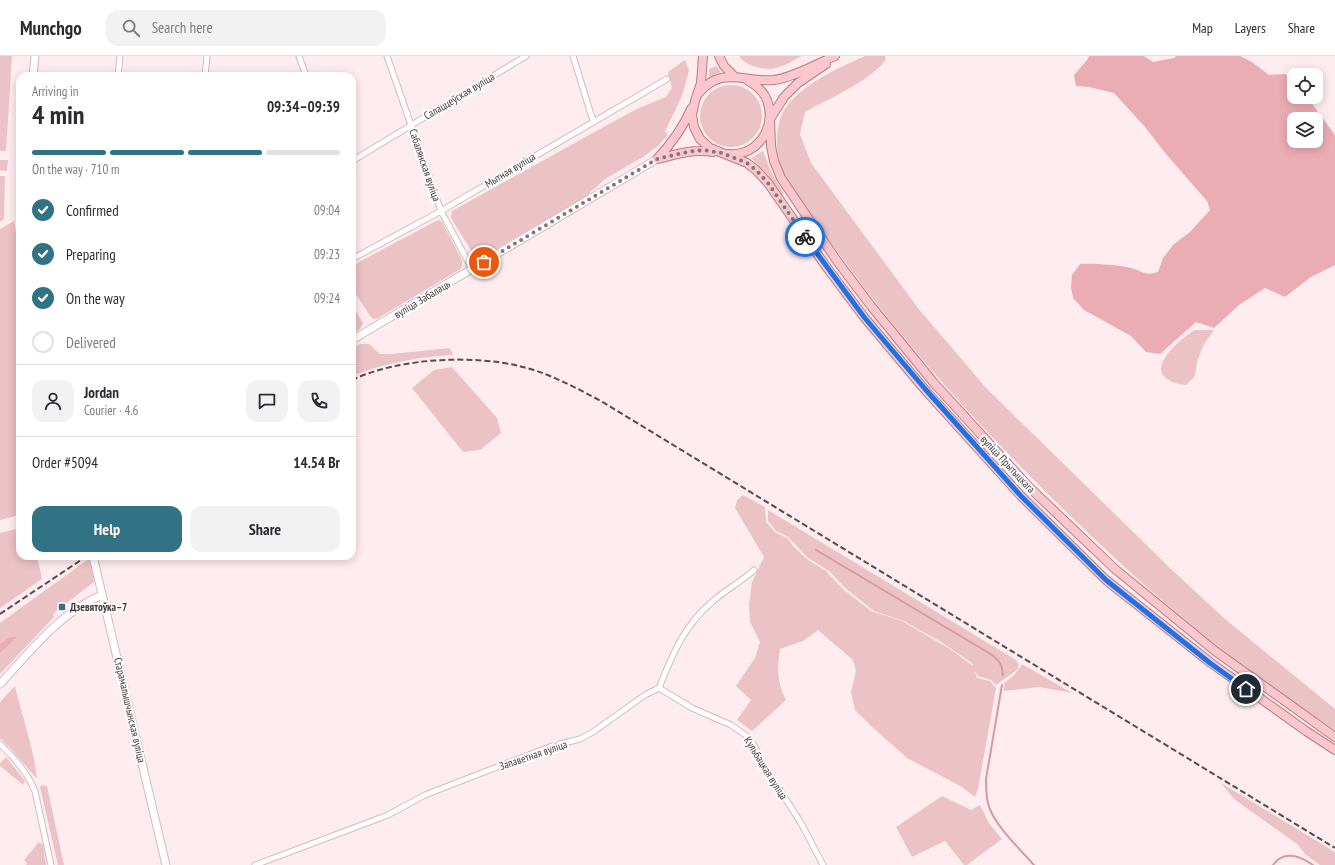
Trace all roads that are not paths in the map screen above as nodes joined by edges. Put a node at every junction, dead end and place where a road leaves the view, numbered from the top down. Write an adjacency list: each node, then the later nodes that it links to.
1 (35, 56): 12 (main road)
2 (120, 56): 13 (street)
3 (207, 56): 14 (street)
4 (299, 56): 15 (street)
5 (387, 56): 21 (street, Сабалянская вуліца)
6 (526, 56): 21 (street, Салаццеўская вуліца)
7 (573, 56): 20 (street)
8 (703, 56): 18 (main road)
9 (719, 56): 16 (main road)
10 (835, 56): 16 (main road)
11 (839, 56): 19 (main road)
12 (33, 72)
13 (118, 72)
14 (205, 72)
15 (305, 72)
16 (734, 76): 18 (main road); 19 (main road)
17 (667, 79): 20 (street, Мытная вуліца)
18 (695, 101): 22 (main road); 24 (main road)
19 (770, 118): 22 (main road); 34 (main road, вуліца Прытыцкага)
20 (592, 121): 25 (street, Мытная вуліца)
21 (411, 125): 23 (street, Салаццеўская вуліца); 25 (street, Сабалянская вуліца)
22 (722, 153): 24 (main road); 36 (main road, вуліца Прытыцкага)
23 (356, 159)
24 (657, 159): 27 (main road, вуліца Забалаць)
25 (441, 211): 26 (street, Мытная вуліца); 27 (street, Сабалянская вуліца)
26 (356, 257)
27 (472, 269): 28 (main road, вуліца Забалаць)
28 (356, 338)
29 (94, 560): 31 (main road, Старамалышчынская вуліца)
30 (754, 570): 33 (street)
31 (102, 594): 32 (main road); 38 (main road, Старамалышчынская вуліца)
32 (0, 684)
33 (659, 688): 39 (street, Запаветная вуліца); 40 (street, Кульбацкая вуліца)
34 (1335, 737)
35 (0, 744): 37 (street)
36 (1335, 750)
37 (51, 865)
38 (166, 865)
39 (255, 865)
40 (823, 865)

